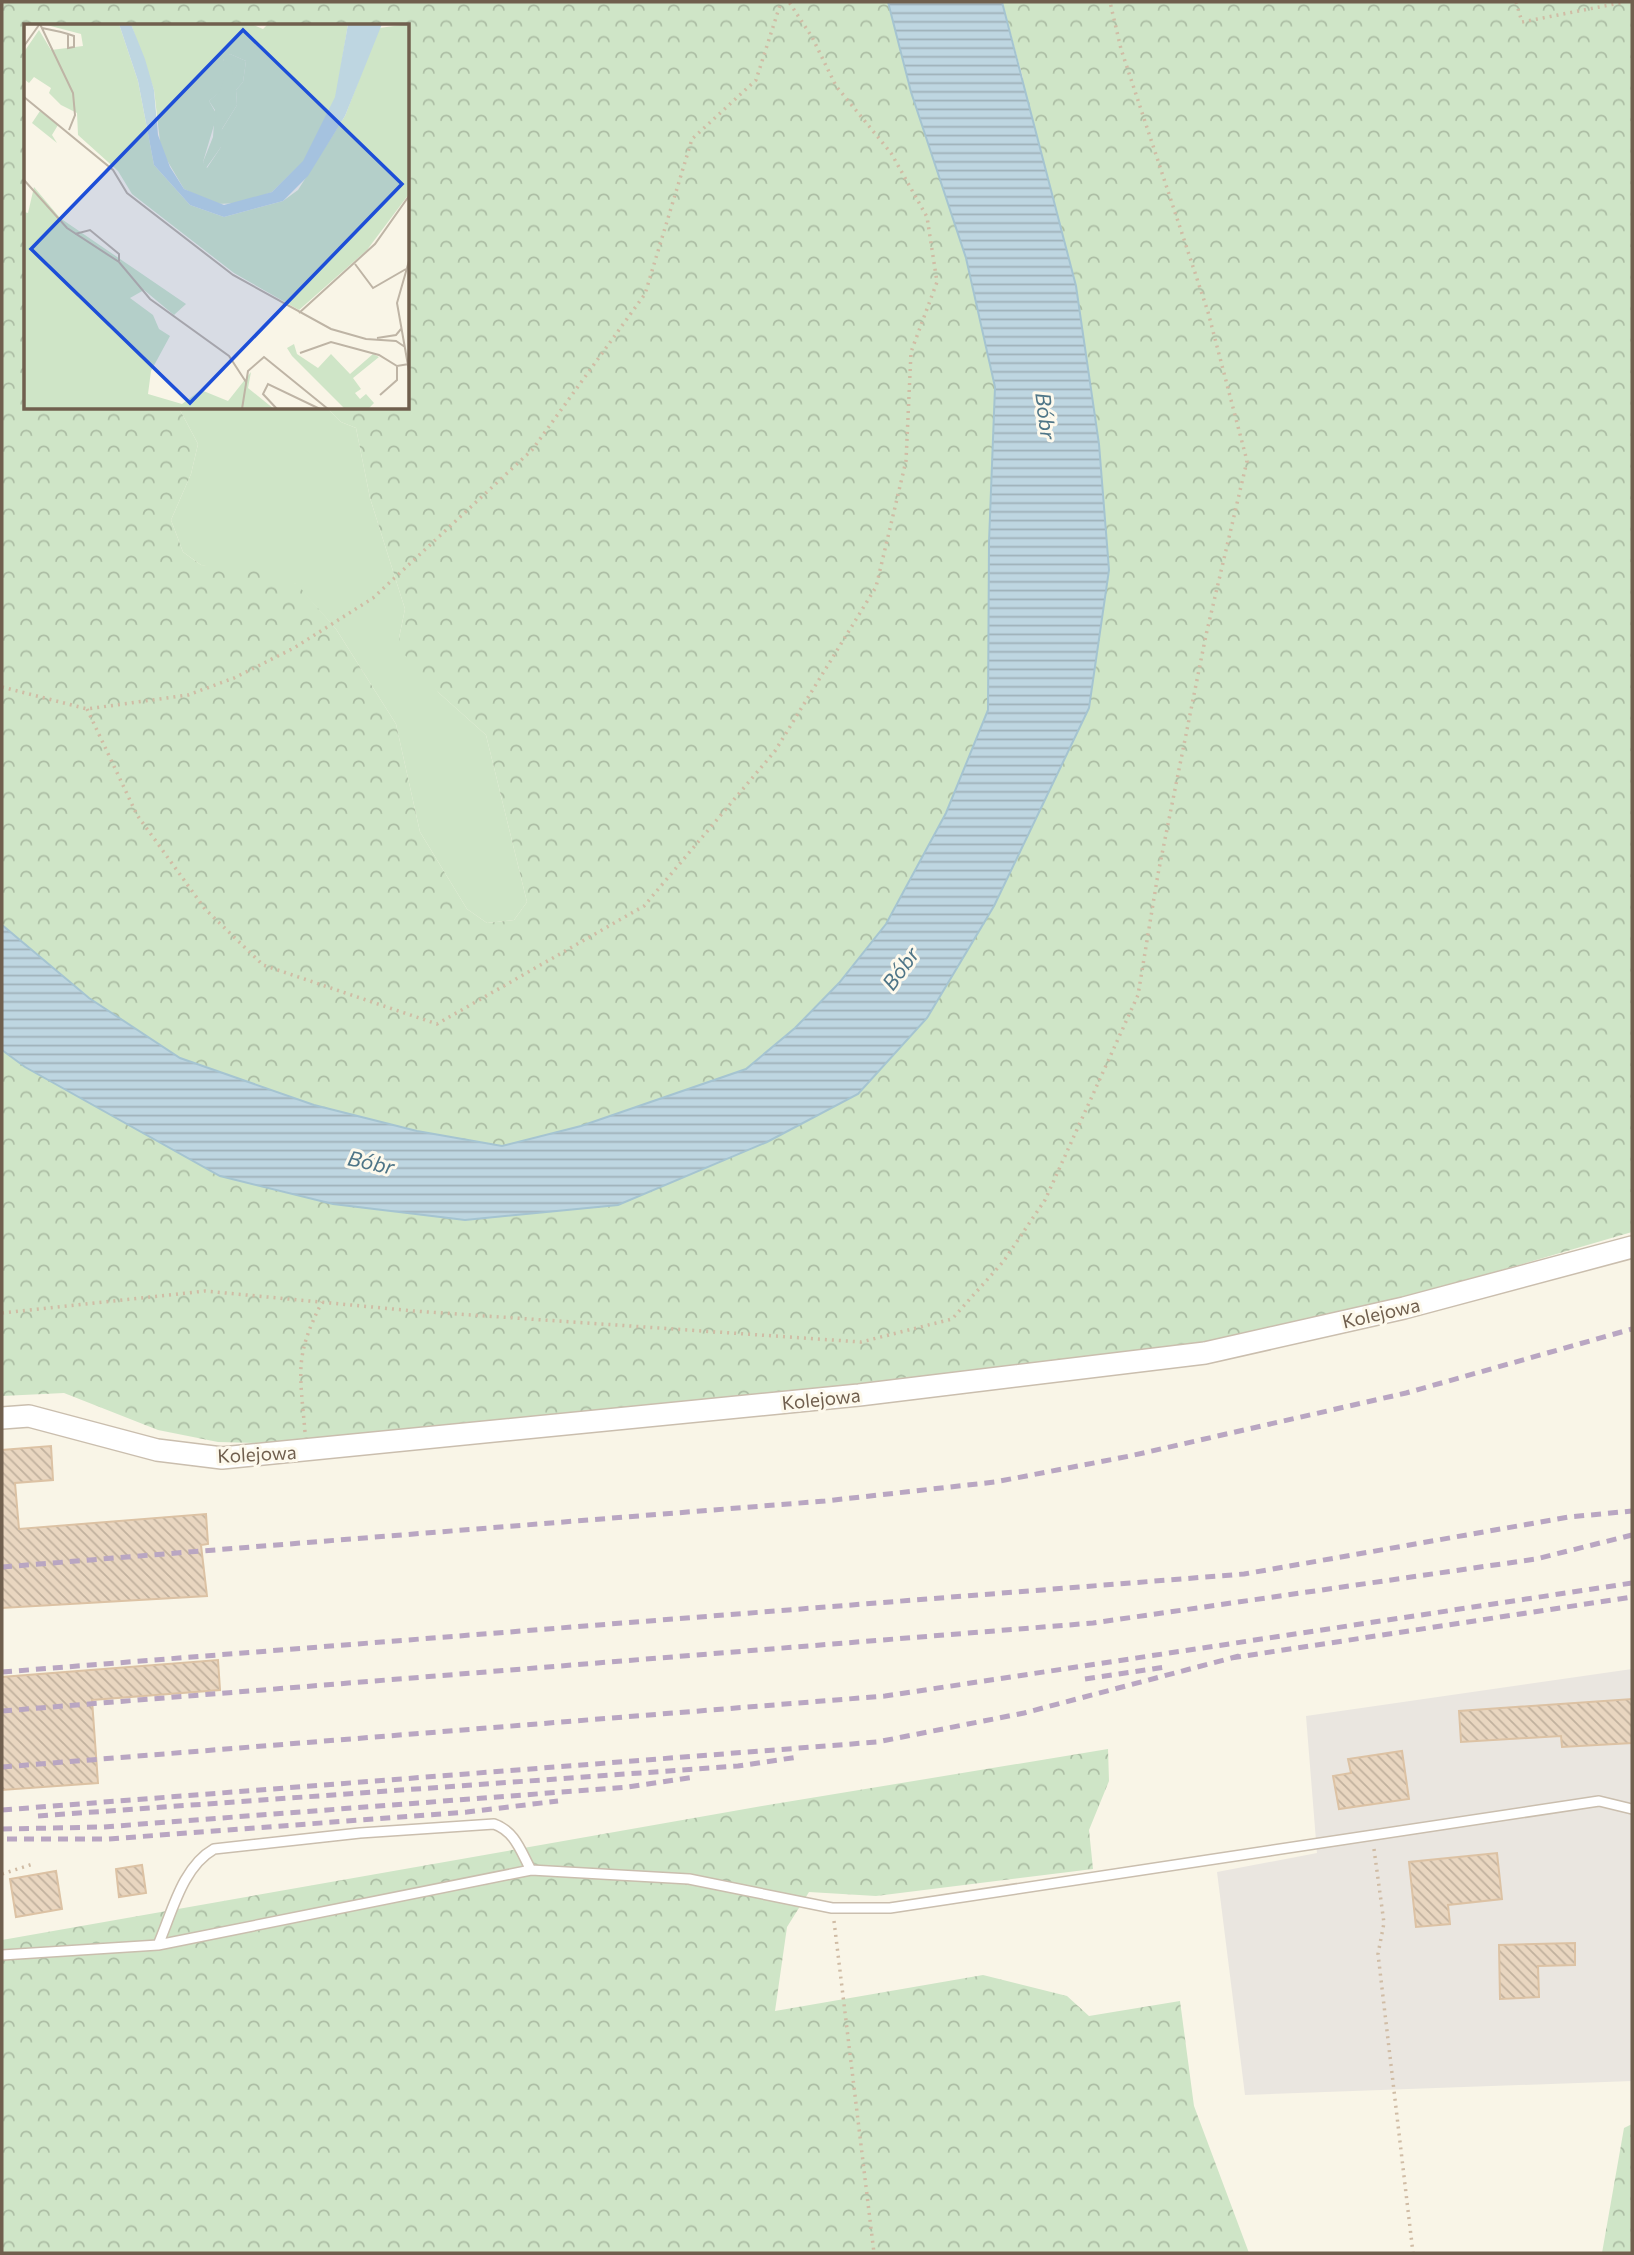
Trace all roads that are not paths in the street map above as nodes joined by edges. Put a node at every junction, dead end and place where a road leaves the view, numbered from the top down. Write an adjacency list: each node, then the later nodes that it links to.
1 (1632, 1247): 2 (street, Kolejowa)
2 (2, 1418)
3 (1632, 1809): 4 (lane)
4 (531, 1870): 5 (lane); 5 (lane)
5 (158, 1945): 6 (lane)
6 (2, 1955)

